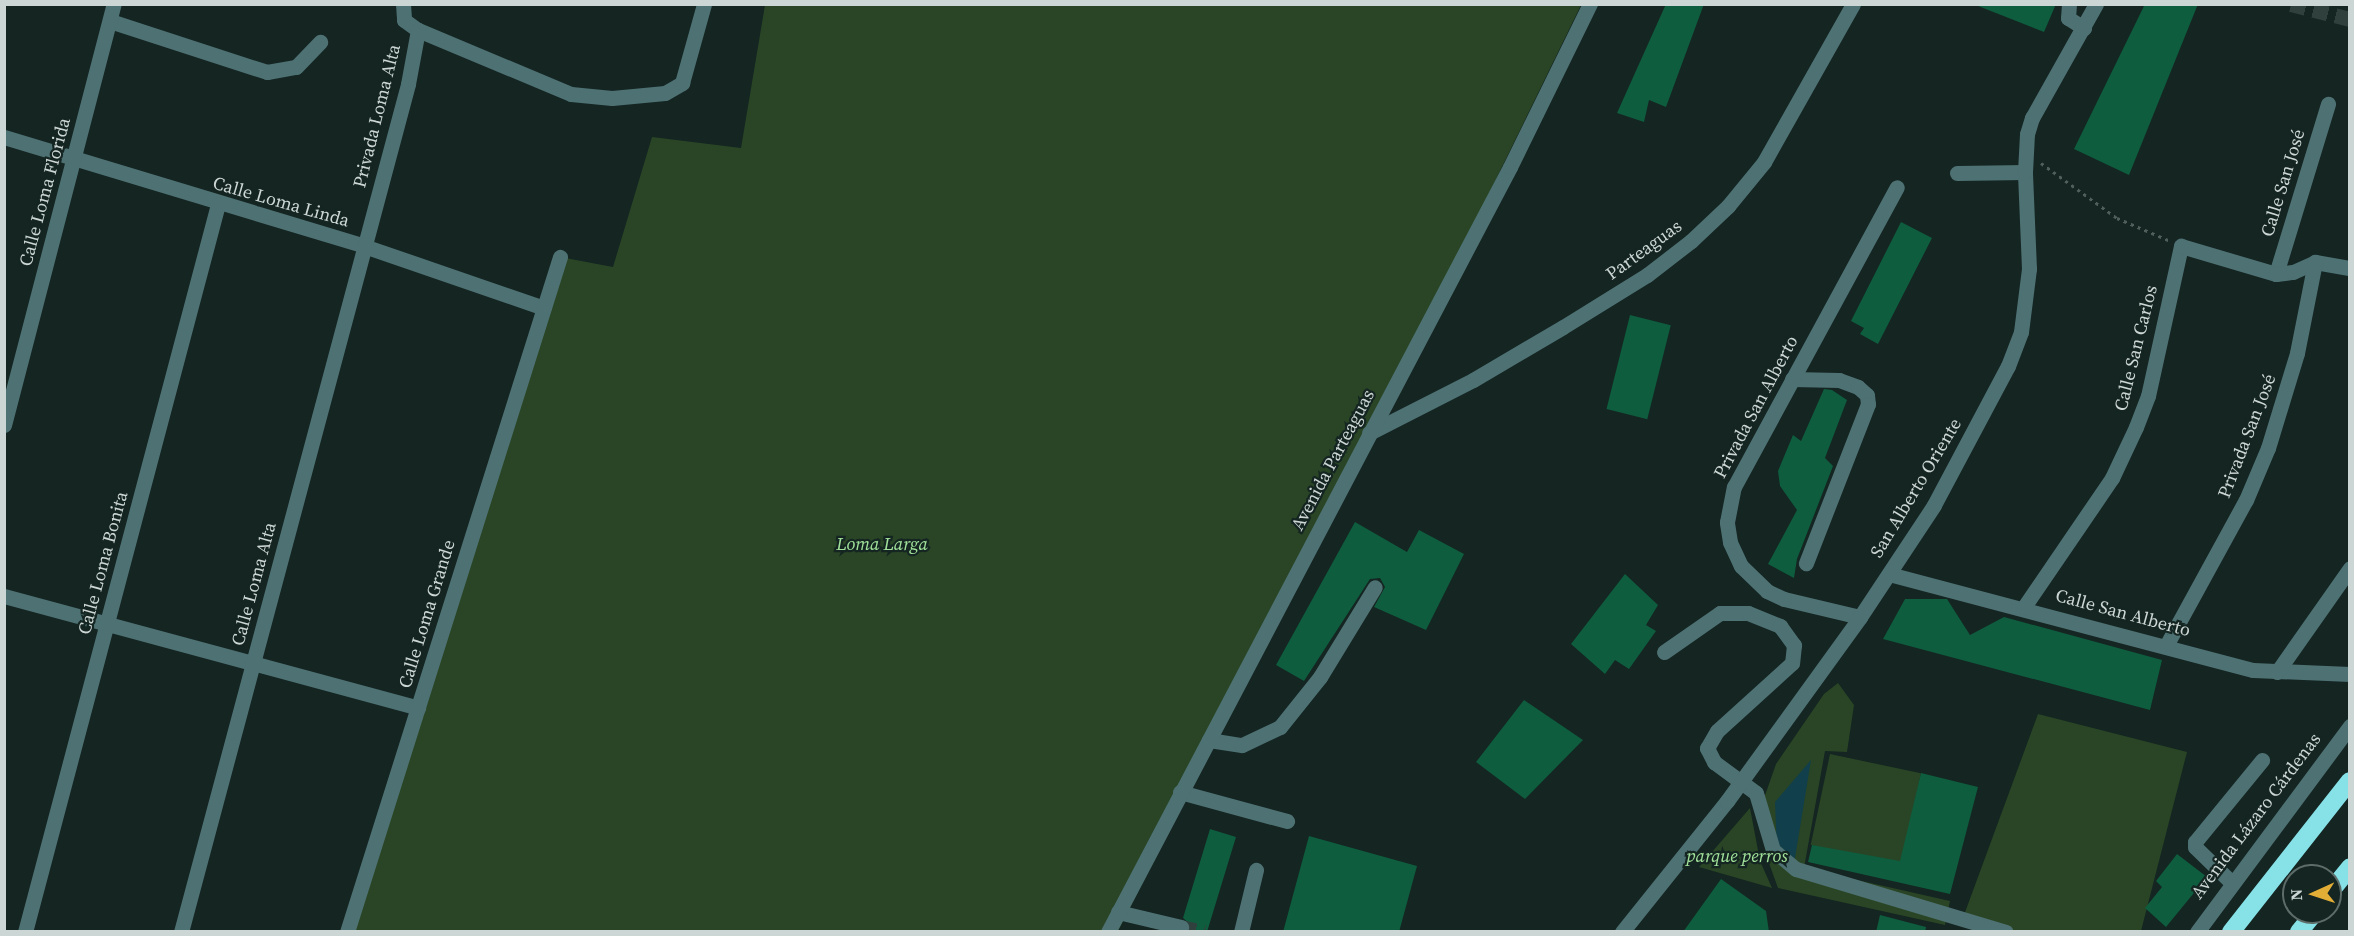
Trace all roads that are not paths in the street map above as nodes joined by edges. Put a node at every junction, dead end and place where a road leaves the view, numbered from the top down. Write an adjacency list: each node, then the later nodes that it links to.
1 (114, 4): 8 (street, Calle Loma Florida)
2 (403, 4): 10 (street)
3 (704, 4): 10 (street)
4 (1590, 4): 27 (street, Avenida Parteaguas)
5 (1853, 4): 27 (street, Parteaguas)
6 (2069, 4): 9 (street)
7 (2096, 4): 9 (street, San Alberto Oriente)
8 (110, 21): 11 (street); 14 (street, Calle Loma Florida)
9 (2084, 28): 15 (street, San Alberto Oriente)
10 (418, 30): 19 (street, Privada Loma Alta)
11 (320, 42)
12 (2328, 104): 23 (street, Calle San José)
13 (4, 137): 14 (street, Calle Loma Linda)
14 (74, 159): 18 (street, Calle Loma Linda); 26 (street, Calle Loma Florida)
15 (2025, 171): 16 (street); 30 (street, San Alberto Oriente)
16 (1957, 174)
17 (1897, 187): 25 (street, Privada San Alberto)
18 (219, 204): 19 (street, Calle Loma Linda); 35 (street, Calle Loma Bonita)
19 (364, 246): 24 (street, Calle Loma Linda); 38 (street, Calle Loma Alta)
20 (561, 257): 24 (street, Calle Loma Grande)
21 (2315, 262): 22 (street); 23 (street); 36 (street, Privada San José)
22 (2349, 268)
23 (2276, 274): 33 (street, Calle San Carlos)
24 (544, 308): 41 (street, Calle Loma Grande)
25 (1792, 379): 28 (street); 34 (street, Privada San Alberto)
26 (4, 425)
27 (1369, 433): 43 (street, Avenida Parteaguas)
28 (1806, 563)
29 (2349, 568): 39 (street)
30 (1889, 574): 33 (street, Calle San Alberto); 34 (street, San Alberto Oriente)
31 (1375, 587): 43 (street)
32 (4, 596): 35 (street)
33 (2024, 607): 36 (street, Calle San Alberto)
34 (1860, 617): 45 (street, San Alberto Oriente)
35 (107, 623): 38 (street); 53 (street, Calle Loma Bonita)
36 (2167, 644): 39 (street, Calle San Alberto)
37 (1664, 652): 45 (street)
38 (253, 663): 41 (street); 54 (street, Calle Loma Alta)
39 (2277, 672): 40 (street, Calle San Alberto)
40 (2349, 674)
41 (418, 708): 55 (street, Calle Loma Grande)
42 (2349, 726): 50 (street, Avenida Lázaro Cárdenas)
43 (1209, 740): 47 (street, Avenida Parteaguas)
44 (2262, 760): 50 (street)
45 (1742, 780): 58 (street, San Alberto Oriente); 59 (street)
46 (2349, 781): 61 (highway)
47 (1180, 792): 48 (street); 51 (street, Avenida Parteaguas)
48 (1287, 821)
49 (1256, 870): 57 (street)
50 (2231, 882): 60 (street, Avenida Lázaro Cárdenas)
51 (1118, 912): 52 (street); 56 (street, Avenida Parteaguas)
52 (1181, 927)
53 (25, 932)
54 (181, 932)
55 (347, 932)
56 (1108, 932)
57 (1241, 932)
58 (1622, 932)
59 (2006, 932)
60 (2197, 932)
61 (2231, 932)

